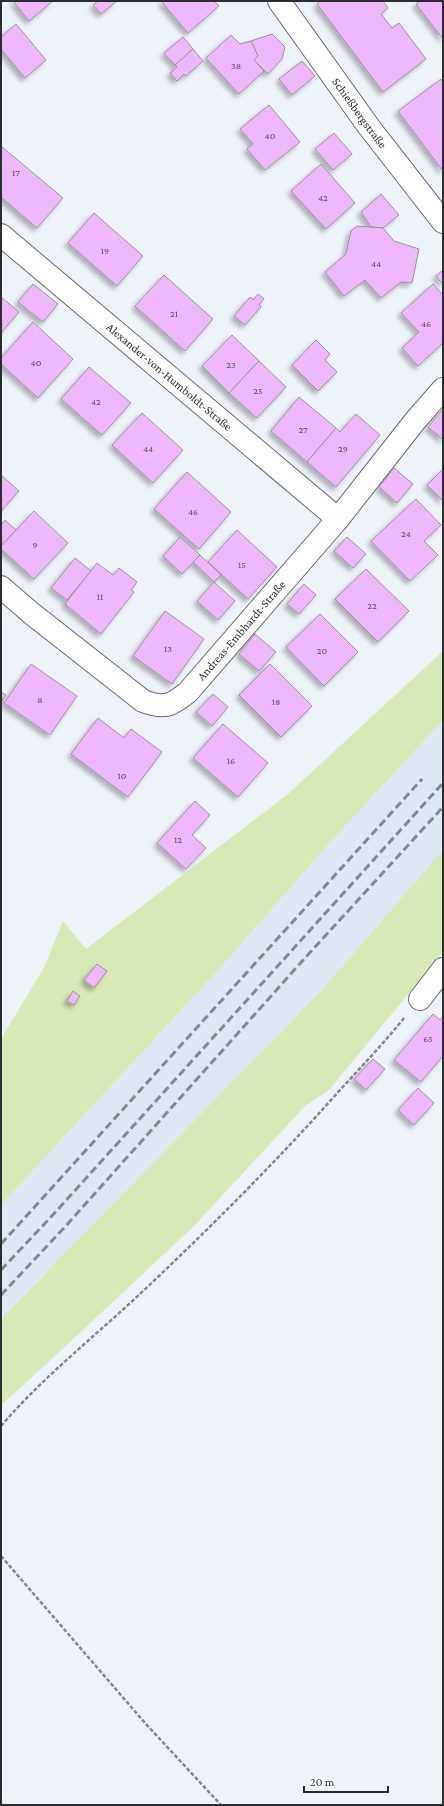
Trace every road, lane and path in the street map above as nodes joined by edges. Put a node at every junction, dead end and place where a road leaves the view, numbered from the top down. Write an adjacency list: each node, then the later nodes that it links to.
1 (279, 1): 2 (street, Schießbergstraße)
2 (443, 222)
3 (1, 235): 5 (street, Alexander-von-Humboldt-Straße)
4 (443, 389): 5 (street, Andreas-Embhardt-Straße)
5 (338, 519): 6 (street, Andreas-Embhardt-Straße)
6 (1, 587)
7 (443, 969): 8 (street)
8 (420, 999): 9 (path)
9 (1, 1426)
10 (1, 1556): 11 (path)
11 (221, 1805)

